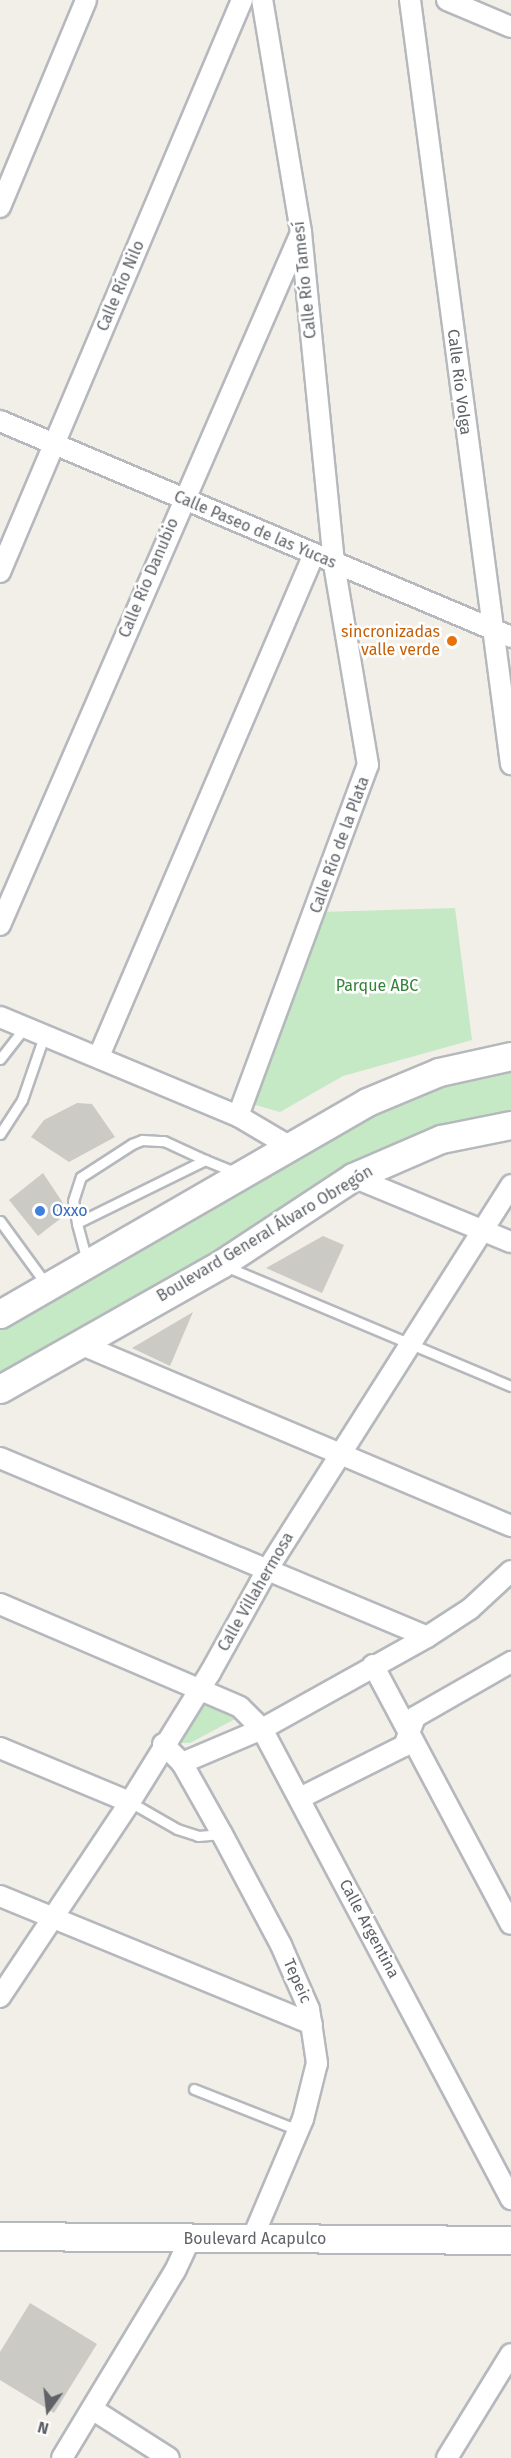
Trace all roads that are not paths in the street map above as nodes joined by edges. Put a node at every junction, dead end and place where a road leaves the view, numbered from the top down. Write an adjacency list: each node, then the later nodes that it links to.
1 (86, 0): 7 (street)
2 (242, 0): 10 (street, Calle Río Nilo)
3 (262, 0): 8 (street, Calle Río Tamesí)
4 (410, 0): 15 (street, Calle Río Volga)
5 (447, 0): 6 (street)
6 (511, 27)
7 (0, 207)
8 (301, 232): 11 (street, Calle Río Danubio); 13 (street, Calle Río Tamesí)
9 (0, 421): 10 (street, Calle Paseo de las Yucas)
10 (54, 443): 11 (street, Calle Paseo de las Yucas); 14 (street, Calle Río Nilo)
11 (183, 500): 12 (street, Calle Paseo de las Yucas); 18 (street, Calle Río Danubio)
12 (314, 554): 13 (street, Calle Paseo de las Yucas); 22 (street)
13 (334, 562): 15 (street, Calle Paseo de las Yucas); 25 (street, Calle Río de la Plata)
14 (0, 573)
15 (491, 628): 16 (street, Calle Paseo de las Yucas); 17 (street, Calle Río Volga)
16 (511, 637)
17 (511, 764)
18 (0, 925)
19 (0, 1017): 20 (street)
20 (24, 1028): 21 (street); 24 (lane)
21 (44, 1036): 22 (street); 27 (lane)
22 (99, 1056): 25 (street)
23 (511, 1056): 28 (main road)
24 (0, 1059)
25 (238, 1116): 28 (street)
26 (511, 1125): 31 (main road, Boulevard General Álvaro Obregón)
27 (0, 1134)
28 (289, 1146): 30 (main road)
29 (206, 1160): 30 (lane); 34 (lane); 34 (lane)
30 (240, 1174): 37 (main road)
31 (353, 1177): 35 (street); 38 (main road, Boulevard General Álvaro Obregón)
32 (511, 1185): 35 (street, Calle Villahermosa)
33 (0, 1221): 39 (lane)
34 (77, 1223): 37 (lane)
35 (485, 1230): 36 (street); 42 (street, Calle Villahermosa)
36 (511, 1242)
37 (88, 1264): 39 (main road)
38 (221, 1264): 41 (main road, Boulevard General Álvaro Obregón); 42 (lane)
39 (48, 1286): 40 (main road)
40 (0, 1314)
41 (80, 1344): 44 (main road, Boulevard General Álvaro Obregón); 45 (street)
42 (412, 1344): 43 (lane); 45 (street, Calle Villahermosa)
43 (511, 1386)
44 (0, 1389)
45 (341, 1453): 47 (street); 48 (street, Calle Villahermosa)
46 (0, 1458): 48 (street)
47 (511, 1526)
48 (267, 1570): 51 (street); 54 (street, Calle Villahermosa)
49 (511, 1571): 51 (street)
50 (0, 1604): 54 (street, Calle Argentina)
51 (428, 1636): 53 (street)
52 (511, 1662): 56 (street)
53 (372, 1665): 55 (street); 56 (street)
54 (198, 1687): 55 (street, Calle Argentina); 57 (street, Calle Villahermosa)
55 (262, 1729): 59 (street); 60 (street, Calle Argentina)
56 (410, 1735): 60 (street); 65 (street)
57 (163, 1744): 59 (street, Tepeic); 61 (street, Calle Villahermosa)
58 (0, 1748): 61 (street)
59 (182, 1763): 62 (street, Tepeic)
60 (300, 1798): 70 (street, Calle Argentina)
61 (130, 1802): 62 (lane); 64 (street, Calle Villahermosa)
62 (222, 1834): 67 (street, Tepeic)
63 (0, 1896): 64 (street)
64 (54, 1918): 66 (street, Calle Villahermosa); 67 (street)
65 (511, 1924)
66 (0, 1997)
67 (312, 2024): 69 (street, Tepeic)
68 (194, 2089): 69 (lane)
69 (298, 2130): 73 (street, Tepeic)
70 (511, 2199)
71 (0, 2236): 72 (main road, Boulevard Acapulco)
72 (190, 2239): 73 (main road, Boulevard Acapulco); 76 (street)
73 (252, 2239): 74 (main road, Boulevard Acapulco)
74 (511, 2240)
75 (511, 2354): 79 (street)
76 (92, 2409): 77 (street); 78 (street)
77 (60, 2455)
78 (169, 2458)
79 (447, 2458)

